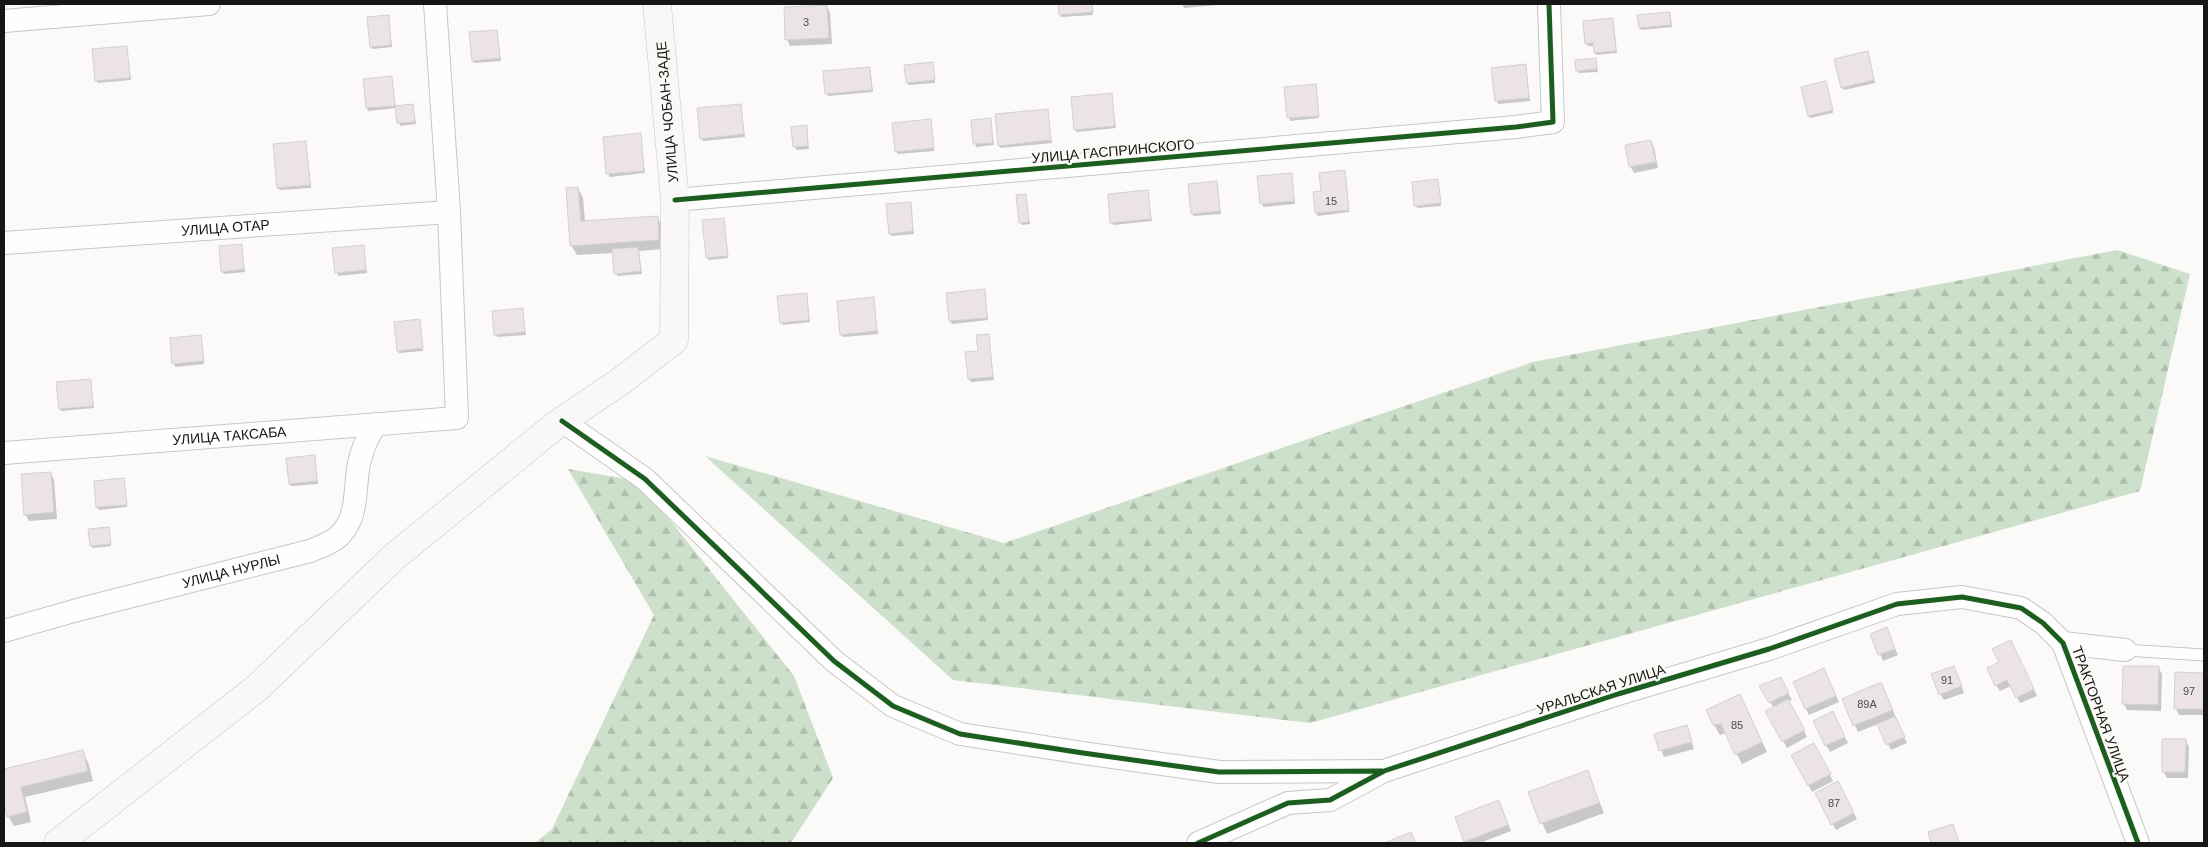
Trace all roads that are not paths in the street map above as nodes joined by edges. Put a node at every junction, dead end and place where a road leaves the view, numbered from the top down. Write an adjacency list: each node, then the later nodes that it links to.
1 (209, 4): 5 (street)
2 (435, 4): 7 (street)
3 (658, 4): 6 (main road, УЛИЦА ЧОБАН-ЗАДЕ)
4 (1549, 4): 6 (street, УЛИЦА ГАСПРИНСКОГО)
5 (4, 21)
6 (676, 200): 9 (main road, УЛИЦА ЧОБАН-ЗАДЕ)
7 (449, 212): 8 (street, УЛИЦА ОТАР); 10 (street, УЛИЦА ТАКСАБА)
8 (4, 243)
9 (562, 421): 17 (street); 19 (main road)
10 (376, 424): 11 (street, УЛИЦА ТАКСАБА); 13 (street, УЛИЦА НУРЛЫ)
11 (4, 453)
12 (2021, 608): 14 (street, ТРАКТОРНАЯ УЛИЦА); 17 (street, УРАЛЬСКАЯ УЛИЦА)
13 (4, 631)
14 (2063, 643): 15 (street); 18 (street, ТРАКТОРНАЯ УЛИЦА)
15 (2126, 650): 16 (lane)
16 (2204, 655)
17 (1384, 771): 20 (street, УРАЛЬСКАЯ УЛИЦА)
18 (2130, 838)
19 (58, 843)
20 (1198, 843)

